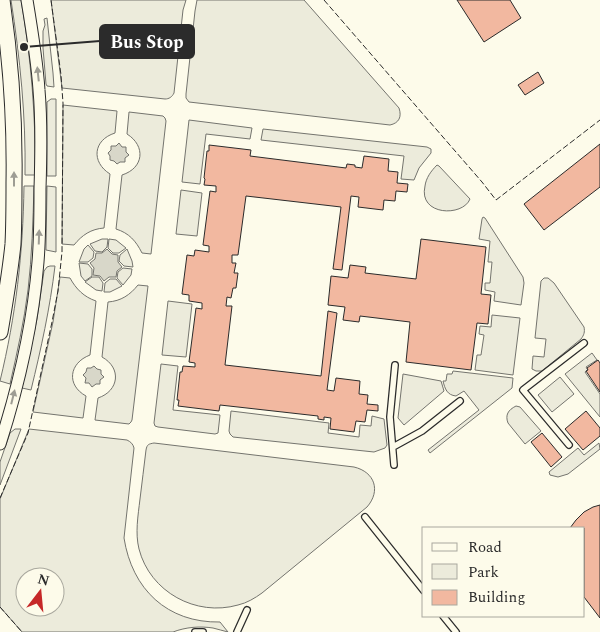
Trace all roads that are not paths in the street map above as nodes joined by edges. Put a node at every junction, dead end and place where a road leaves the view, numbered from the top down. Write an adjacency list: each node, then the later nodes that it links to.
1 (2, 0): 3 (main road, one-way to 1)
2 (27, 0): 7 (street, one-way to 2)
3 (0, 332)
4 (584, 343): 8 (lane)
5 (396, 366): 9 (lane)
6 (460, 400): 9 (lane)
7 (0, 444)
8 (569, 445)
9 (393, 447): 10 (lane)
10 (394, 465)
11 (365, 517): 12 (lane)
12 (422, 588)
13 (247, 610): 17 (lane)
14 (444, 617): 18 (lane)
15 (195, 632): 16 (lane)
16 (203, 632)
17 (237, 632)
18 (456, 632)

